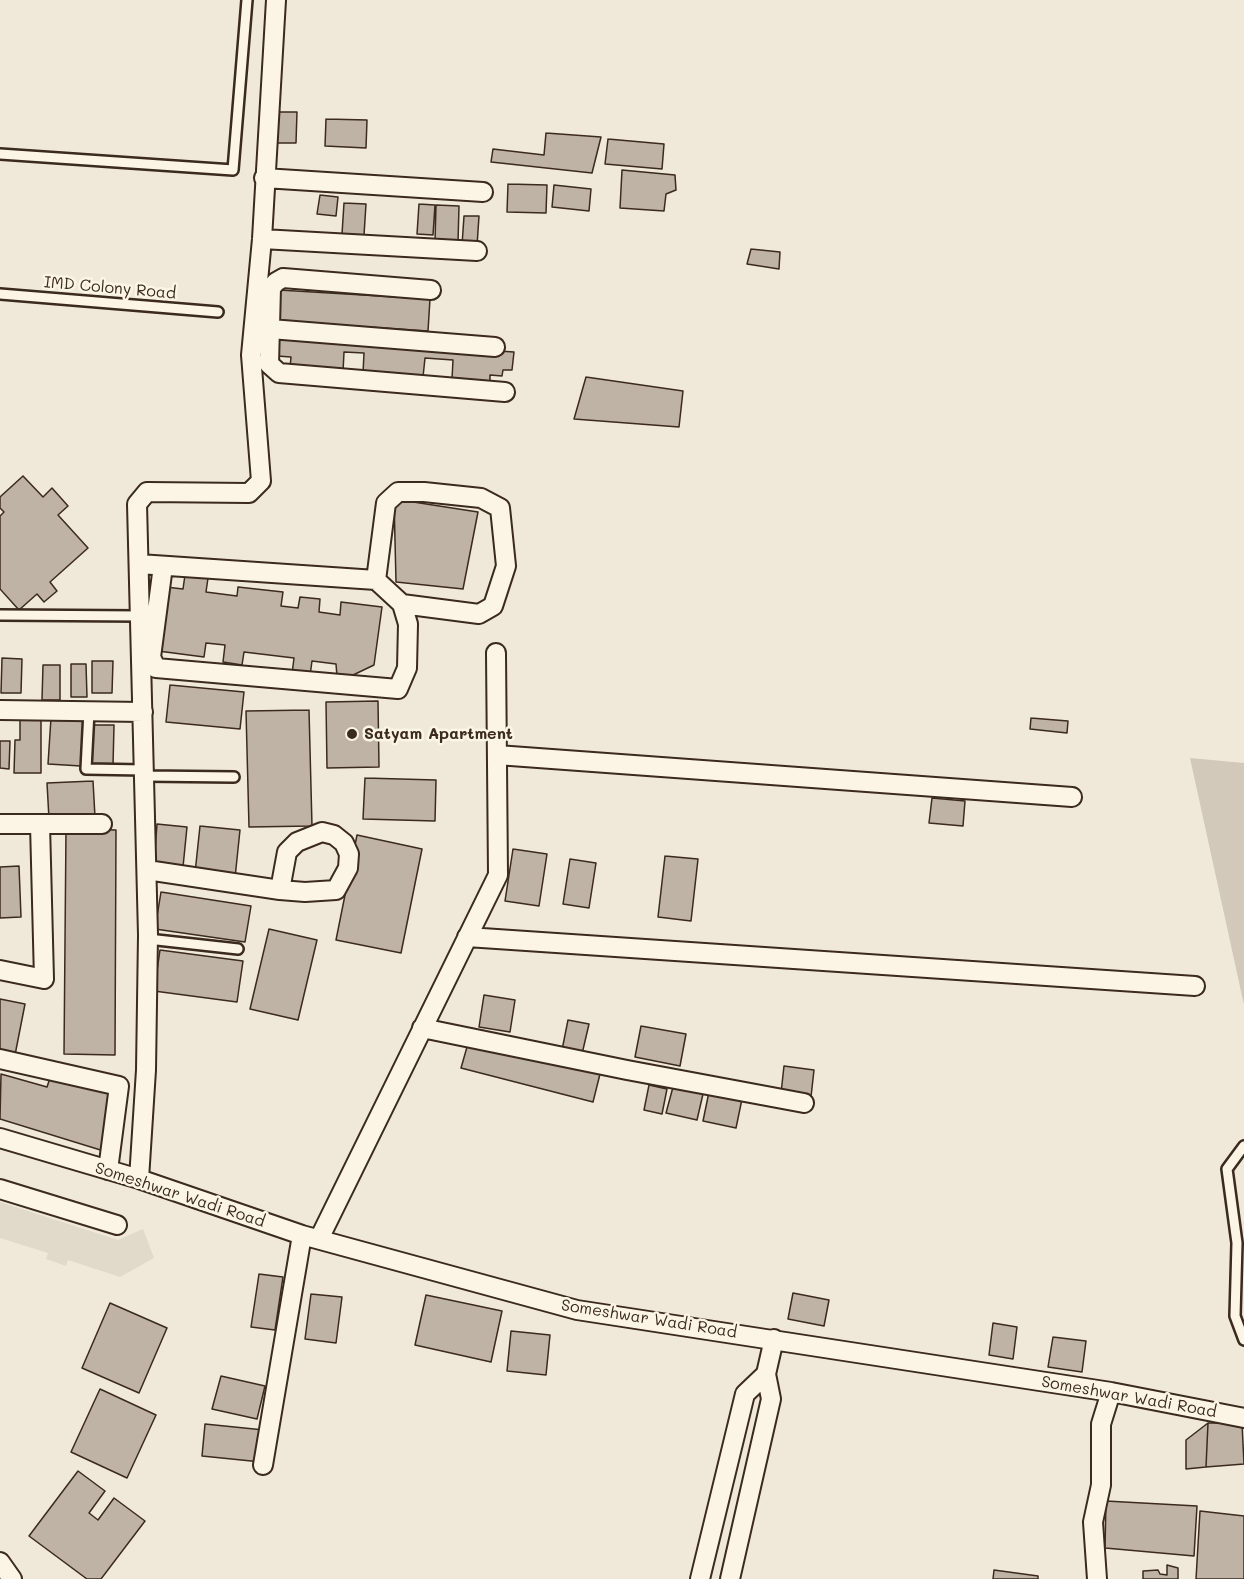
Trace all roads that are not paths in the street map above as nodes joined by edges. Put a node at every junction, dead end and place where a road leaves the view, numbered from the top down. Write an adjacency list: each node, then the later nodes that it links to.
1 (247, 0): 3 (lane)
2 (276, 0): 4 (street)
3 (0, 154)
4 (264, 178): 5 (street); 6 (street)
5 (483, 192)
6 (262, 239): 7 (street); 11 (street)
7 (477, 251)
8 (431, 290): 11 (street)
9 (0, 294): 10 (lane, IMD Colony Road)
10 (218, 312)
11 (262, 328): 12 (street); 13 (street); 14 (street)
12 (495, 347)
13 (505, 392)
14 (139, 564): 15 (street); 19 (street)
15 (163, 566): 16 (street); 17 (street)
16 (376, 580): 17 (street); 17 (street)
17 (402, 604)
18 (0, 615): 19 (lane)
19 (141, 616): 23 (street)
20 (496, 653): 24 (street)
21 (0, 710): 22 (street)
22 (89, 711): 23 (street); 25 (lane)
23 (143, 712): 25 (street)
24 (497, 754): 27 (street); 33 (street)
25 (145, 773): 26 (lane); 31 (street)
26 (234, 777)
27 (1072, 797)
28 (0, 824): 29 (street)
29 (40, 824): 30 (street); 36 (street)
30 (102, 824)
31 (147, 870): 32 (street); 34 (street)
32 (280, 890)
33 (467, 937): 37 (street); 38 (street)
34 (148, 939): 35 (lane); 44 (street)
35 (238, 949)
36 (0, 970)
37 (1195, 986)
38 (422, 1028): 40 (street); 47 (street)
39 (0, 1059): 43 (street)
40 (804, 1103)
41 (0, 1138): 43 (street, Someshwar Wadi Road)
42 (1244, 1146): 49 (lane)
43 (108, 1170): 44 (street, Someshwar Wadi Road)
44 (139, 1179): 47 (street, Someshwar Wadi Road)
45 (0, 1189): 46 (street)
46 (117, 1225)
47 (310, 1237): 48 (street, Someshwar Wadi Road); 53 (street)
48 (774, 1339): 50 (street); 51 (street, Someshwar Wadi Road)
49 (1244, 1340)
50 (766, 1374): 56 (street); 57 (street)
51 (1112, 1392): 52 (street, Someshwar Wadi Road); 58 (street)
52 (1244, 1418)
53 (263, 1465)
54 (0, 1562): 55 (street)
55 (12, 1579)
56 (700, 1579)
57 (730, 1579)
58 (1097, 1579)

